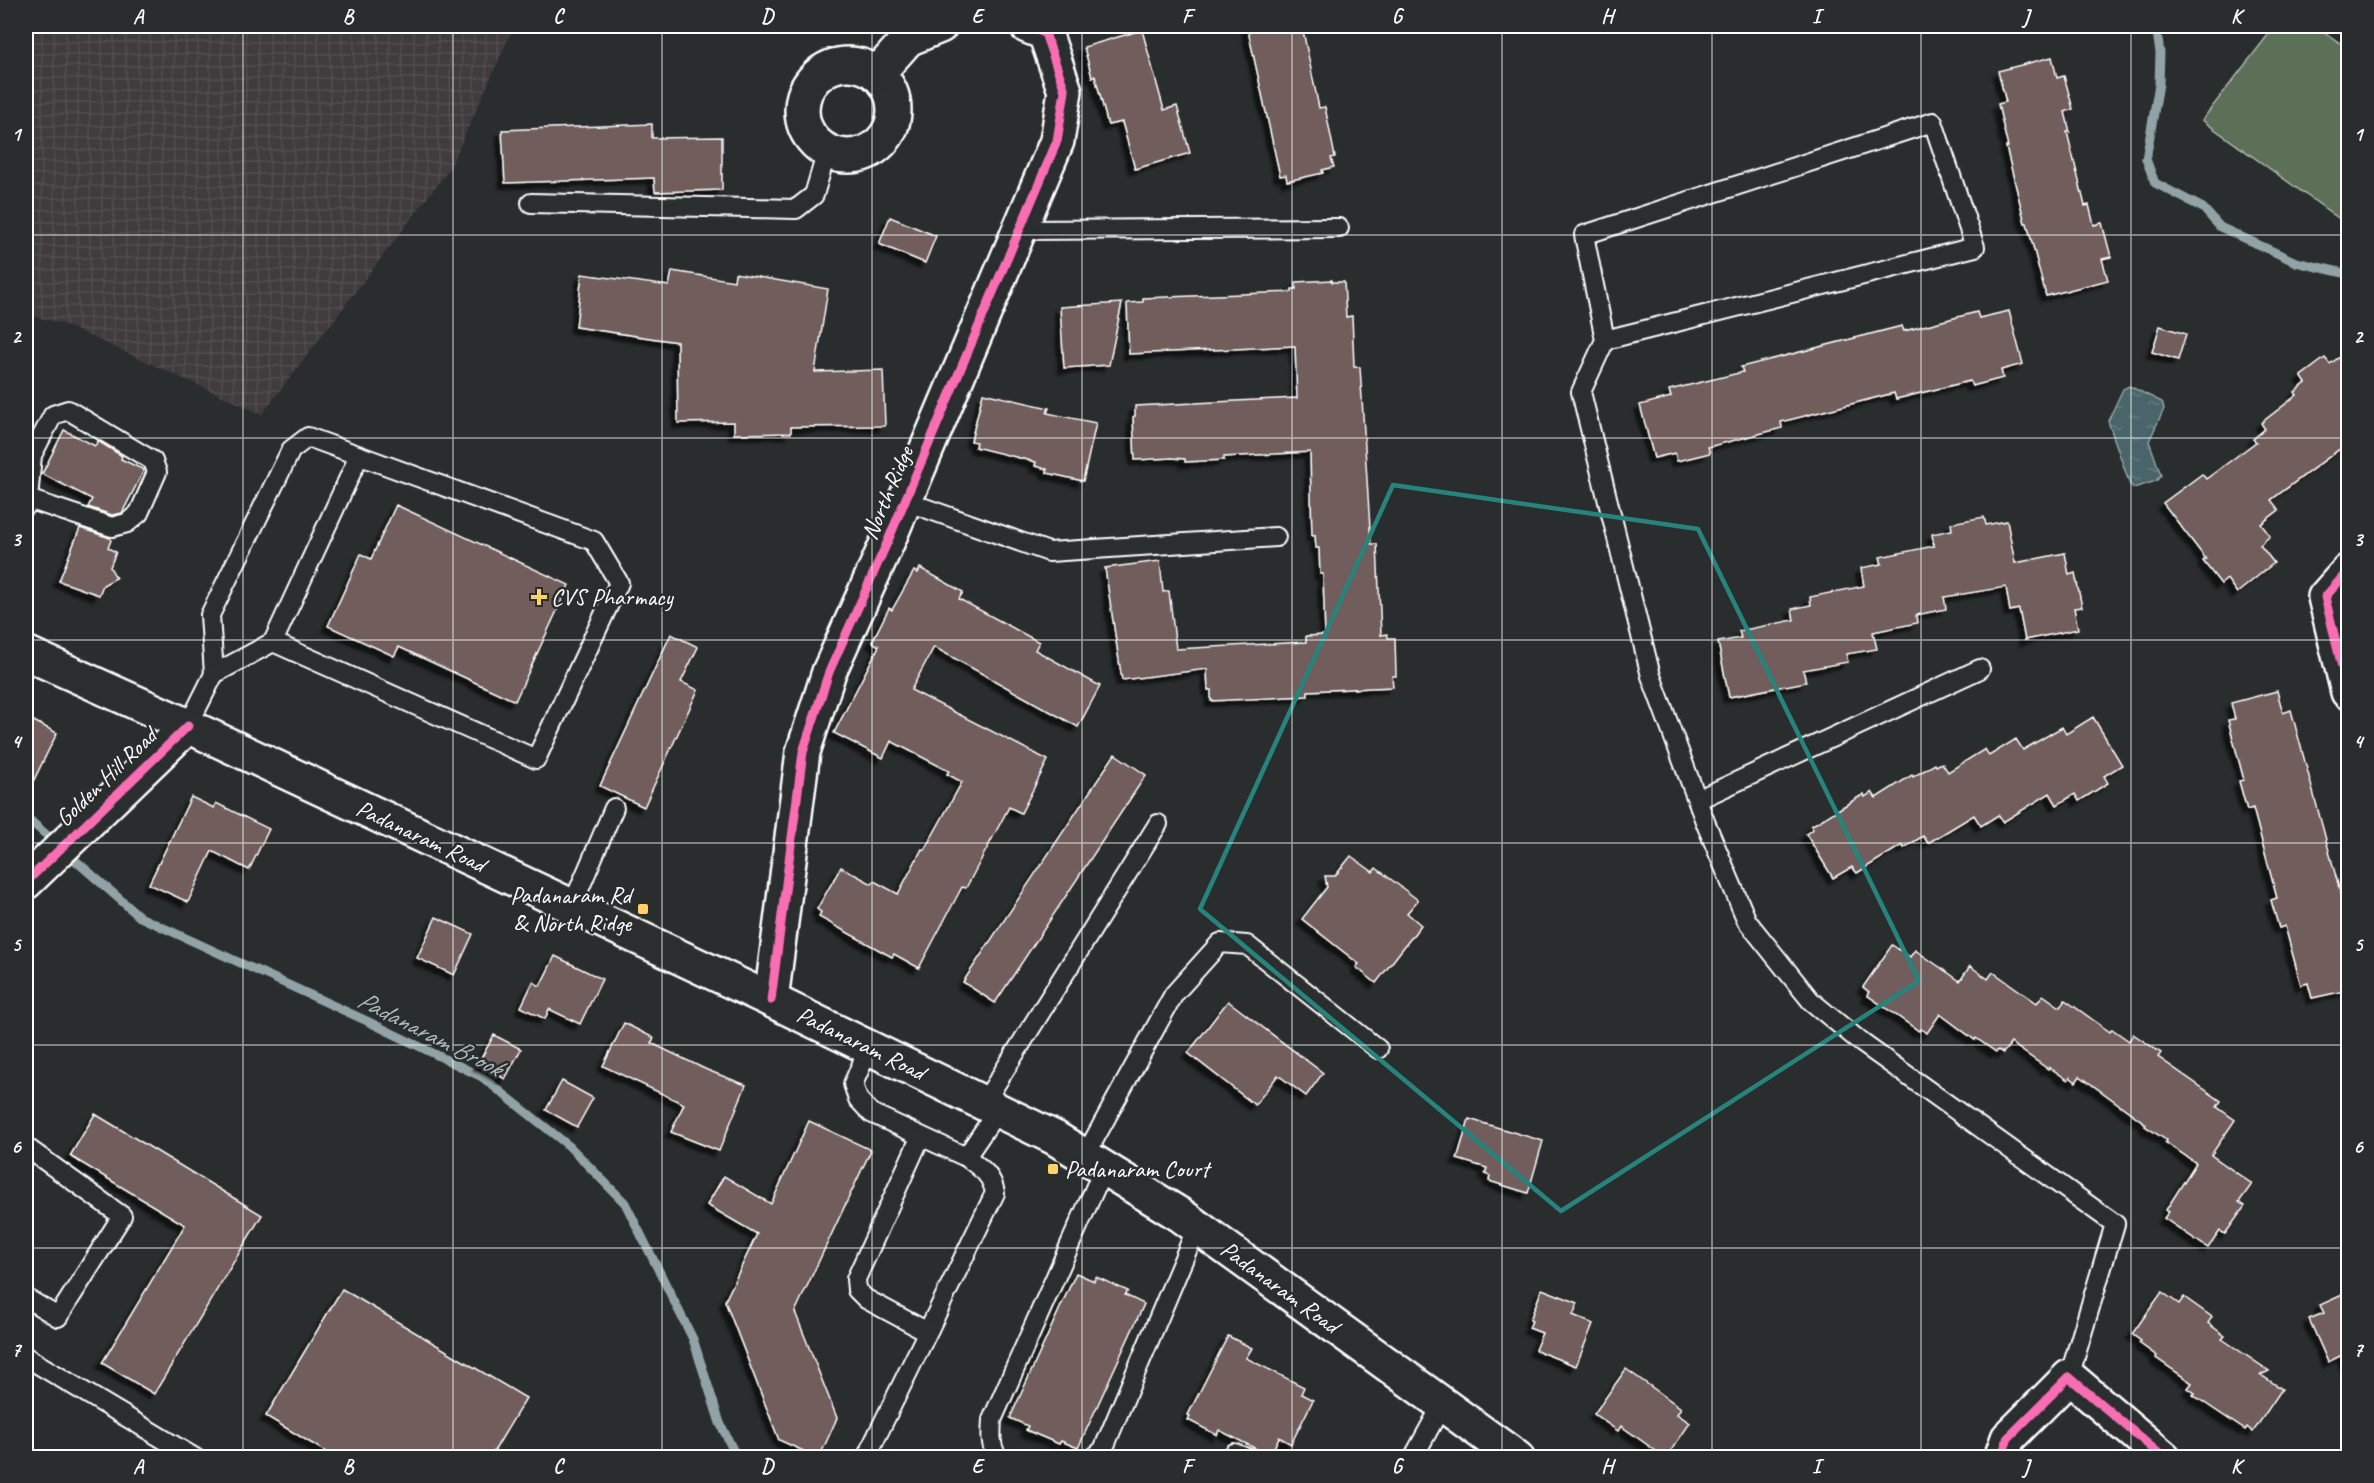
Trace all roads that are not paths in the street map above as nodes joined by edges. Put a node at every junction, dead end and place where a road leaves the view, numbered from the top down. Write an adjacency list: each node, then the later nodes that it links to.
1 (940, 26): 3 (street)
2 (1027, 26): 7 (street, North Ridge)
3 (877, 74): 4 (street); 4 (street)
4 (827, 151): 5 (lane)
5 (531, 203)
6 (1339, 228): 7 (lane)
7 (1020, 230): 10 (street, North Ridge)
8 (1605, 340): 8 (lane); 20 (lane)
9 (359, 456): 14 (lane); 14 (lane); 17 (lane)
10 (905, 501): 12 (lane); 25 (street, North Ridge)
11 (27, 503): 11 (lane)
12 (1276, 537)
13 (2349, 571): 18 (street)
14 (273, 642): 17 (lane)
15 (26, 653): 19 (street, Padanaram Road)
16 (1980, 669): 20 (lane)
17 (214, 674): 19 (lane)
18 (2349, 692)
19 (188, 726): 23 (street, Golden Hill Road); 24 (street, Padanaram Road)
20 (1697, 800): 37 (lane)
21 (614, 808): 24 (lane)
22 (1158, 824): 28 (lane)
23 (26, 882)
24 (572, 906): 25 (street, Padanaram Road)
25 (771, 1000): 26 (street, Padanaram Road)
26 (869, 1048): 28 (street, Padanaram Road); 29 (lane)
27 (1378, 1049): 32 (lane)
28 (991, 1107): 31 (lane); 32 (street, Padanaram Road)
29 (920, 1138): 31 (lane); 35 (lane)
30 (26, 1147): 34 (lane)
31 (966, 1157): 35 (lane)
32 (1095, 1162): 33 (street, Padanaram Road); 41 (lane)
33 (1197, 1227): 38 (street, Padanaram Road); 42 (lane)
34 (26, 1298)
35 (929, 1329): 40 (lane)
36 (26, 1357): 39 (lane)
37 (2069, 1377): 45 (street); 46 (street)
38 (1442, 1405): 43 (lane); 44 (street, Padanaram Road)
39 (195, 1458)
40 (866, 1458)
41 (998, 1458)
42 (1093, 1458)
43 (1413, 1458)
44 (1517, 1458)
45 (2001, 1458)
46 (2164, 1458)

